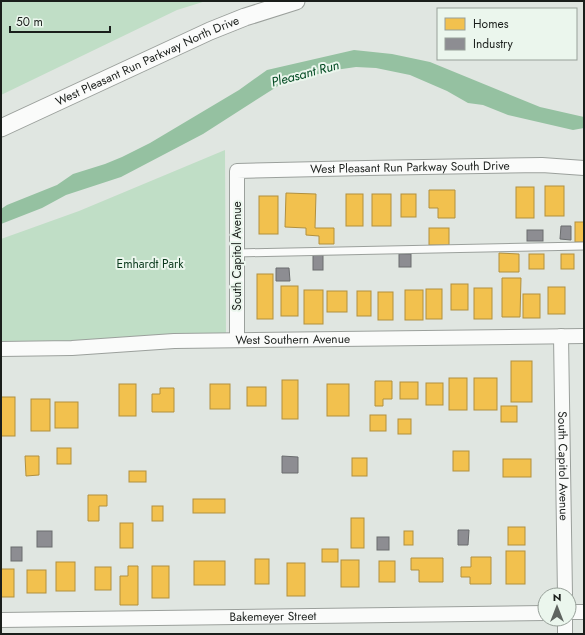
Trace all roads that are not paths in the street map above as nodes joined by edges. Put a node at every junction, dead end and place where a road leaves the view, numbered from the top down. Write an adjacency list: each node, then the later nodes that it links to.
1 (296, 1): 2 (street, West Pleasant Run Parkway North Drive)
2 (1, 128)
3 (584, 168): 4 (street, West Pleasant Run Parkway South Drive)
4 (237, 171): 6 (street, South Capitol Avenue)
5 (584, 246): 6 (lane)
6 (237, 253): 9 (street, South Capitol Avenue)
7 (561, 336): 8 (street, West Southern Avenue); 9 (street, West Southern Avenue); 11 (street, South Capitol Avenue)
8 (584, 336)
9 (237, 340): 10 (street, West Southern Avenue)
10 (1, 349)
11 (565, 587)
12 (537, 612): 13 (street, Bakemeyer Street)
13 (1, 620)

